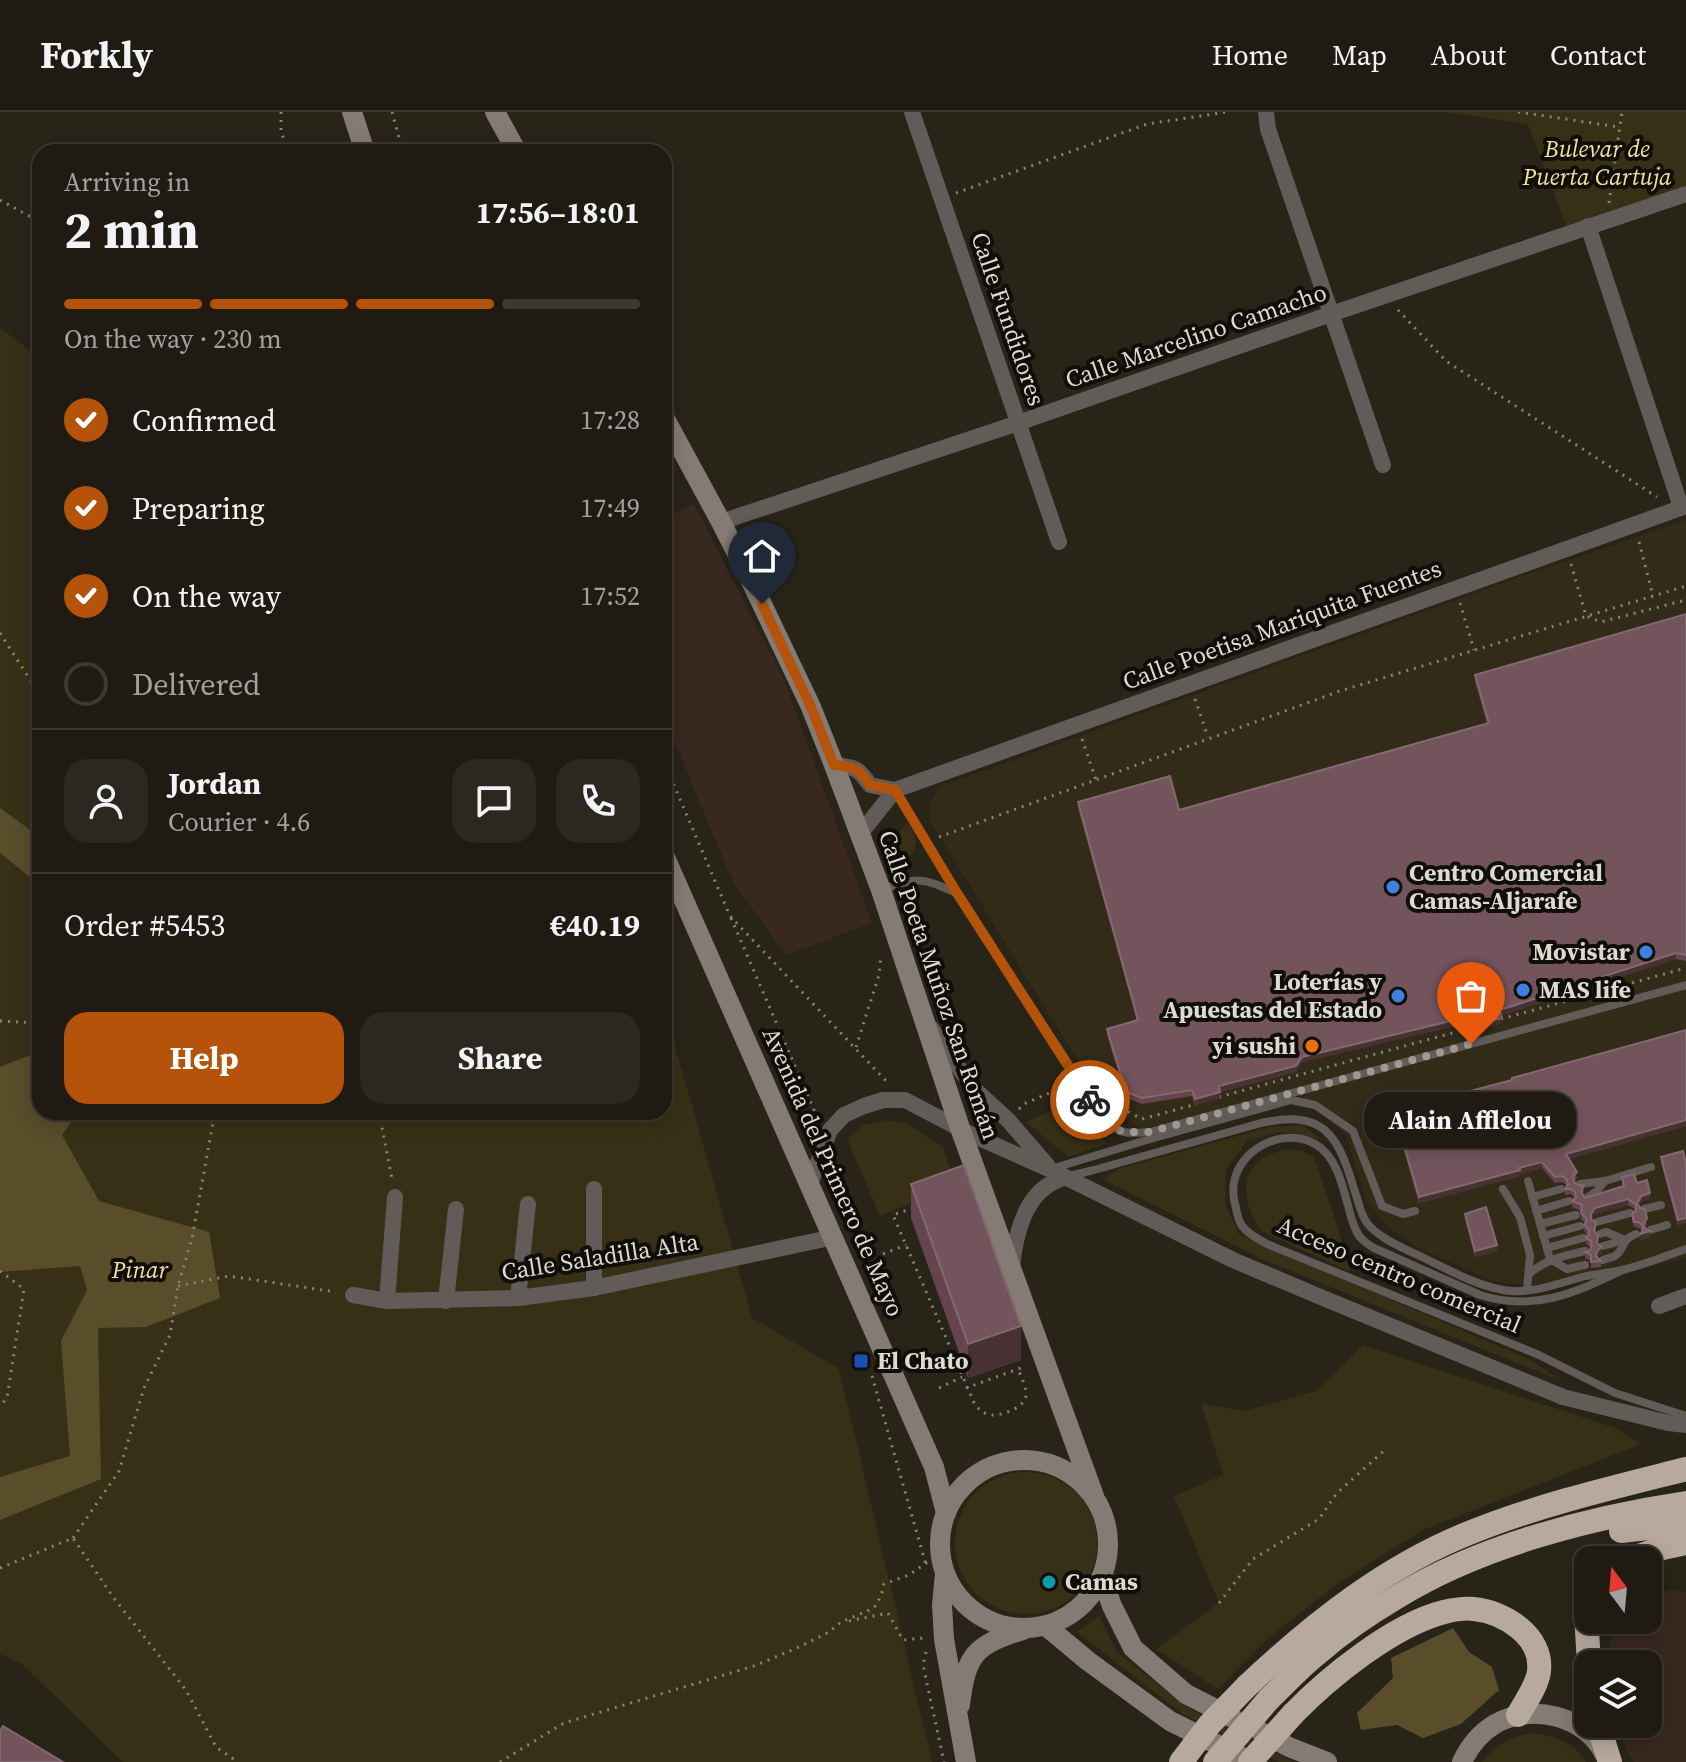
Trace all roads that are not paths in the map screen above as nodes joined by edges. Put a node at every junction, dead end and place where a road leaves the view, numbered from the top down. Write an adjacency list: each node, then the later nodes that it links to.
1 (352, 112): 5 (main road)
2 (495, 112): 6 (main road)
3 (912, 112): 10 (street, Calle Fundidores)
4 (1266, 112): 9 (street)
5 (362, 144)
6 (513, 144)
7 (1686, 194): 8 (street, Calle Marcelino Camacho)
8 (1588, 226): 9 (street, Calle Marcelino Camacho); 13 (street)
9 (1331, 314): 10 (street, Calle Marcelino Camacho); 12 (street)
10 (1018, 423): 14 (street, Calle Marcelino Camacho); 15 (street, Calle Fundidores)
11 (672, 432): 14 (main road, Calle Poeta Muñoz San Román)
12 (1383, 465)
13 (1679, 508): 17 (street, Calle Poetisa Mariquita Fuentes)
14 (721, 522): 16 (main road, Calle Poeta Muñoz San Román)
15 (1059, 542)
16 (834, 765): 17 (street); 18 (main road, Calle Poeta Muñoz San Román)
17 (895, 790): 18 (street); 21 (lane)
18 (860, 834): 20 (main road, Calle Poeta Muñoz San Román)
19 (672, 873): 29 (main road, Avenida del Primero de Mayo)
20 (881, 890): 21 (lane); 23 (main road, Calle Poeta Muñoz San Román)
21 (957, 893): 22 (lane)
22 (1686, 985)
23 (922, 1015): 24 (main road, Calle Poeta Muñoz San Román); 26 (street)
24 (960, 1128): 26 (street); 29 (street); 66 (main road, Calle Poeta Muñoz San Román)
25 (1651, 1167): 28 (lane)
26 (1058, 1173): 42 (lane); 66 (street); 70 (lane); 78 (street)
27 (1528, 1181): 35 (lane)
28 (1605, 1181): 30 (lane); 36 (lane)
29 (810, 1184): 56 (main road, Avenida del Primero de Mayo)
30 (1580, 1184)
31 (594, 1189): 69 (street)
32 (1503, 1189): 68 (lane)
33 (1561, 1189): 35 (lane)
34 (395, 1197): 74 (street)
35 (1532, 1197): 43 (lane)
36 (1588, 1197)
37 (1569, 1201): 43 (lane)
38 (528, 1204): 73 (street)
39 (1661, 1205): 41 (lane)
40 (456, 1209): 75 (street)
41 (1644, 1209)
42 (1415, 1211)
43 (1536, 1211): 49 (lane)
44 (1601, 1212): 47 (lane)
45 (1630, 1213): 47 (lane)
46 (1576, 1215): 49 (lane)
47 (1619, 1216): 48 (lane)
48 (1597, 1222)
49 (1540, 1224): 55 (lane)
50 (1667, 1225): 52 (lane)
51 (1580, 1226): 55 (lane)
52 (1650, 1230)
53 (1600, 1234): 58 (lane)
54 (1636, 1234): 58 (lane)
55 (1543, 1236): 60 (lane)
56 (834, 1237): 69 (street, Calle Saladilla Alta); 83 (main road, Avenida del Primero de Mayo)
57 (1583, 1238): 60 (lane)
58 (1625, 1240): 59 (lane); 64 (lane)
59 (1603, 1246)
60 (1547, 1248): 63 (lane)
61 (1686, 1249): 67 (lane)
62 (1585, 1251): 63 (lane)
63 (1550, 1259): 65 (lane); 68 (lane)
64 (1603, 1260)
65 (1585, 1265)
66 (1012, 1267): 81 (main road, Calle Poeta Muñoz San Román)
67 (1623, 1270): 70 (lane); 77 (lane, Acceso centro comercial)
68 (1528, 1275): 70 (lane)
69 (594, 1288): 73 (street, Calle Saladilla Alta)
70 (1527, 1290)
71 (353, 1295): 74 (street, Calle Saladilla Alta)
72 (1686, 1296): 76 (street)
73 (518, 1298): 75 (street, Calle Saladilla Alta)
74 (387, 1301): 75 (street, Calle Saladilla Alta)
75 (446, 1301)
76 (1659, 1306)
77 (1686, 1416)
78 (1686, 1425)
79 (1686, 1469): 85 (highway)
80 (1686, 1485): 85 (highway)
81 (1094, 1496): 83 (main road); 89 (main road)
82 (1686, 1503): 91 (highway)
83 (946, 1513): 88 (main road)
84 (1686, 1524): 91 (highway)
85 (1473, 1531): 97 (highway, bridge)
86 (1686, 1543): 87 (highway)
87 (1662, 1548)
88 (935, 1567): 90 (main road); 93 (main road)
89 (1102, 1578): 90 (main road); 101 (main road)
90 (1038, 1627): 93 (main road); 100 (main road)
91 (1280, 1706): 92 (highway); 98 (highway, bridge); 99 (highway); 100 (highway, bridge)
92 (1518, 1715): 95 (main road); 104 (main road)
93 (958, 1721): 96 (main road)
94 (1602, 1738): 104 (highway)
95 (1475, 1740): 102 (main road); 103 (main road)
96 (966, 1762)
97 (1181, 1762)
98 (1215, 1762)
99 (1230, 1762)
100 (1251, 1762)
101 (1327, 1762)
102 (1442, 1762)
103 (1462, 1762)
104 (1609, 1762)

